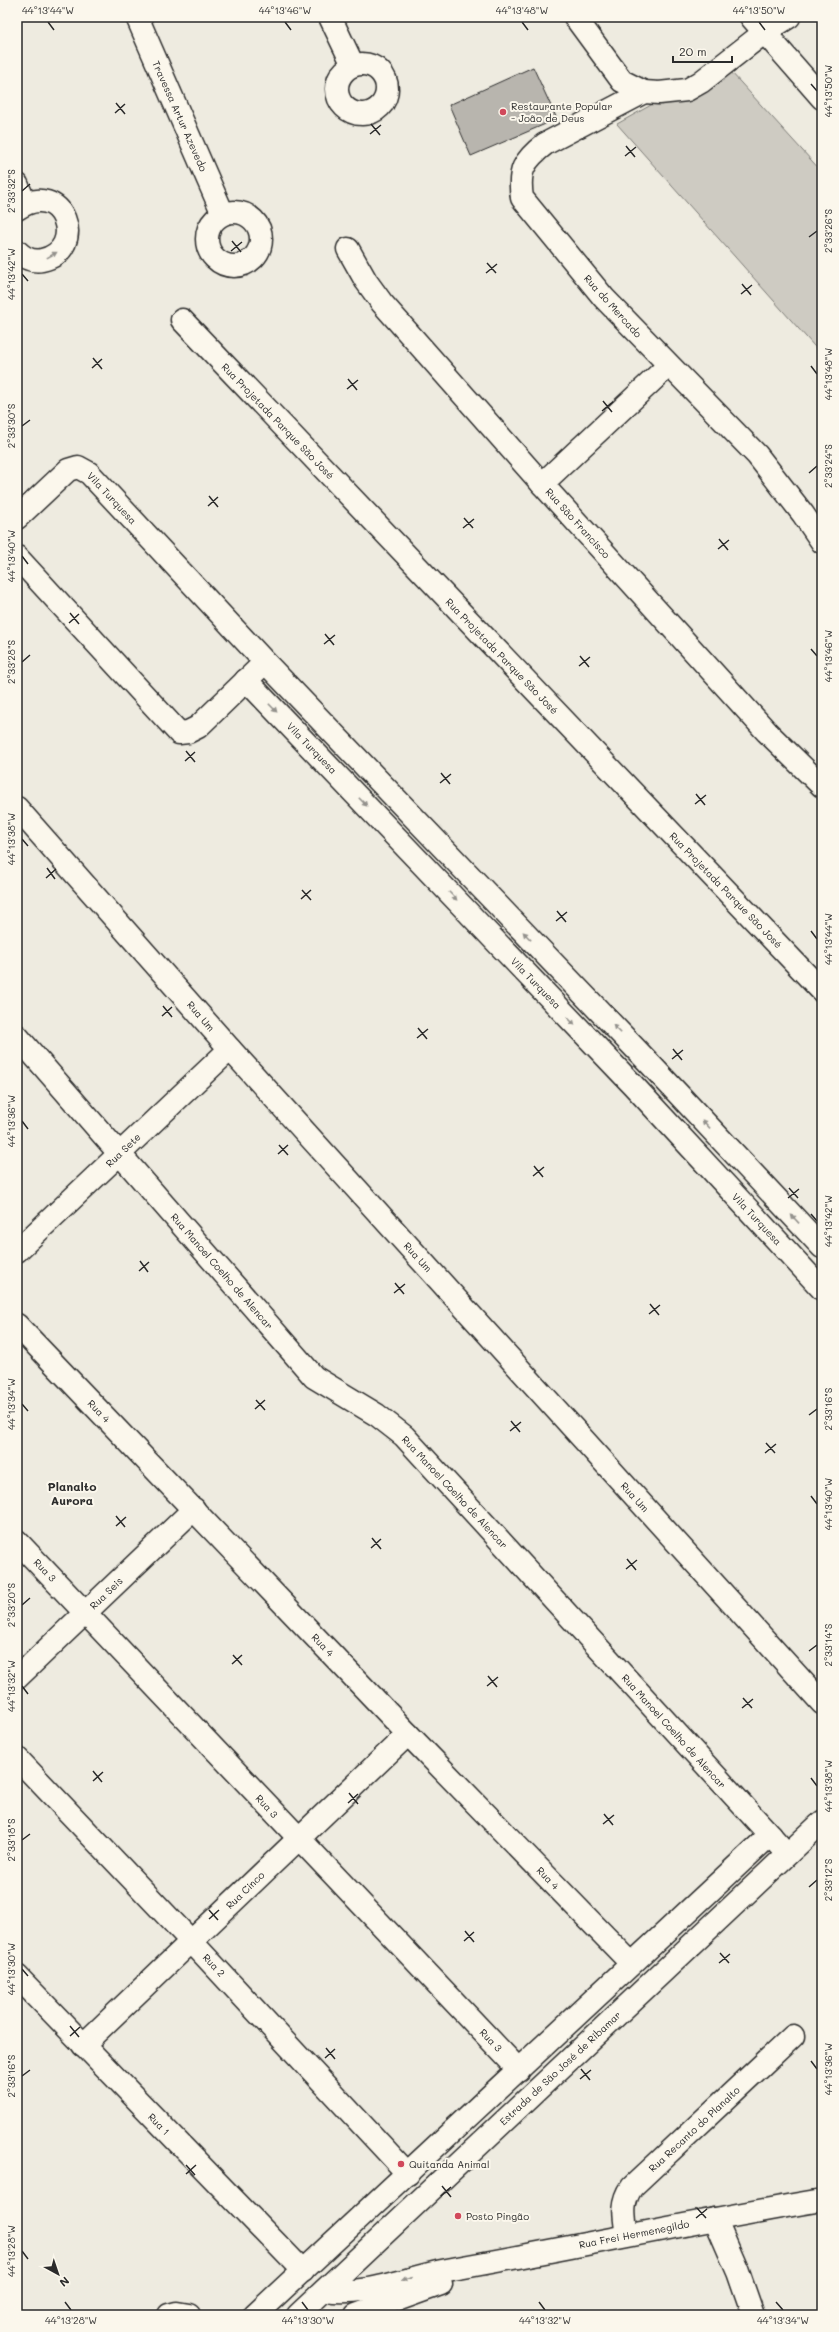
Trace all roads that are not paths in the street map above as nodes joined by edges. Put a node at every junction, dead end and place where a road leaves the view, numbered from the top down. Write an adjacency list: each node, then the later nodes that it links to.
1 (137, 17): 10 (street, Travessa Artur Azevedo)
2 (330, 17): 6 (street)
3 (575, 17): 7 (street)
4 (789, 17): 5 (street)
5 (758, 24): 7 (street); 8 (street)
6 (353, 65)
7 (644, 92): 14 (street, Rua do Mercado)
8 (822, 98)
9 (20, 199): 12 (street, one-way to 9)
10 (223, 214)
11 (348, 249): 15 (street, Rua São Francisco)
12 (17, 252)
13 (182, 320): 25 (street, Rua Projetada Parque São José)
14 (668, 366): 15 (street); 17 (street, Rua do Mercado)
15 (542, 484): 21 (street, Rua São Francisco)
16 (17, 518): 19 (street, Vila Turquesa)
17 (822, 542)
18 (17, 557): 20 (street)
19 (265, 662): 20 (street); 23 (street, Vila Turquesa)
20 (246, 680): 24 (street, Vila Turquesa, one-way to 24)
21 (822, 786)
22 (17, 808): 27 (street, Rua Um)
23 (426, 831): 24 (street); 28 (street, Vila Turquesa, one-way to 23)
24 (409, 849): 29 (street, Vila Turquesa, one-way to 29)
25 (822, 991)
26 (17, 1036): 30 (street, Rua Manoel Coelho de Alencar)
27 (230, 1048): 30 (street, Rua Sete); 39 (street, Rua Um)
28 (652, 1066): 29 (street); 31 (street, Vila Turquesa, one-way to 28)
29 (633, 1085): 33 (street, Vila Turquesa)
30 (119, 1154): 32 (street, Rua Sete); 43 (street, Rua Manoel Coelho de Alencar)
31 (822, 1247)
32 (17, 1251)
33 (822, 1289)
34 (17, 1325): 35 (street, Rua 4)
35 (194, 1509): 37 (street, Rua Seis); 40 (street, Rua 4)
36 (17, 1541): 37 (street, Rua 3)
37 (86, 1612): 38 (street, Rua Seis); 44 (street, Rua 3)
38 (17, 1678)
39 (822, 1703)
40 (408, 1734): 44 (street, Rua Cinco); 47 (street, Rua 4)
41 (17, 1758): 46 (street, Rua 2)
42 (822, 1822): 45 (street, Estrada de São José de Ribamar)
43 (770, 1836): 45 (street, Rua Manoel Coelho de Alencar); 47 (street)
44 (299, 1839): 46 (street, Rua Cinco); 51 (street, Rua 3)
45 (788, 1854): 58 (street, Estrada de São José de Ribamar)
46 (192, 1941): 50 (street, Rua Cinco); 52 (street, Rua 2)
47 (631, 1963): 51 (street)
48 (17, 1976): 50 (street, Rua 1)
49 (793, 2036): 55 (street, Rua Recanto do Planalto)
50 (83, 2045): 57 (street, Rua 1)
51 (519, 2070): 52 (street)
52 (408, 2174): 57 (street)
53 (822, 2200): 54 (street, Rua Frei Hermenegildo)
54 (715, 2219): 55 (street, Rua Frei Hermenegildo); 64 (street)
55 (628, 2235): 56 (street, Rua Frei Hermenegildo)
56 (542, 2254): 58 (street, Rua Frei Hermenegildo, one-way to 58); 63 (street, Rua Frei Hermenegildo)
57 (303, 2271): 59 (street)
58 (325, 2290): 62 (street, Estrada de São José de Ribamar)
59 (261, 2312)
60 (169, 2315): 61 (street)
61 (189, 2315)
62 (298, 2315)
63 (356, 2315)
64 (753, 2315)

